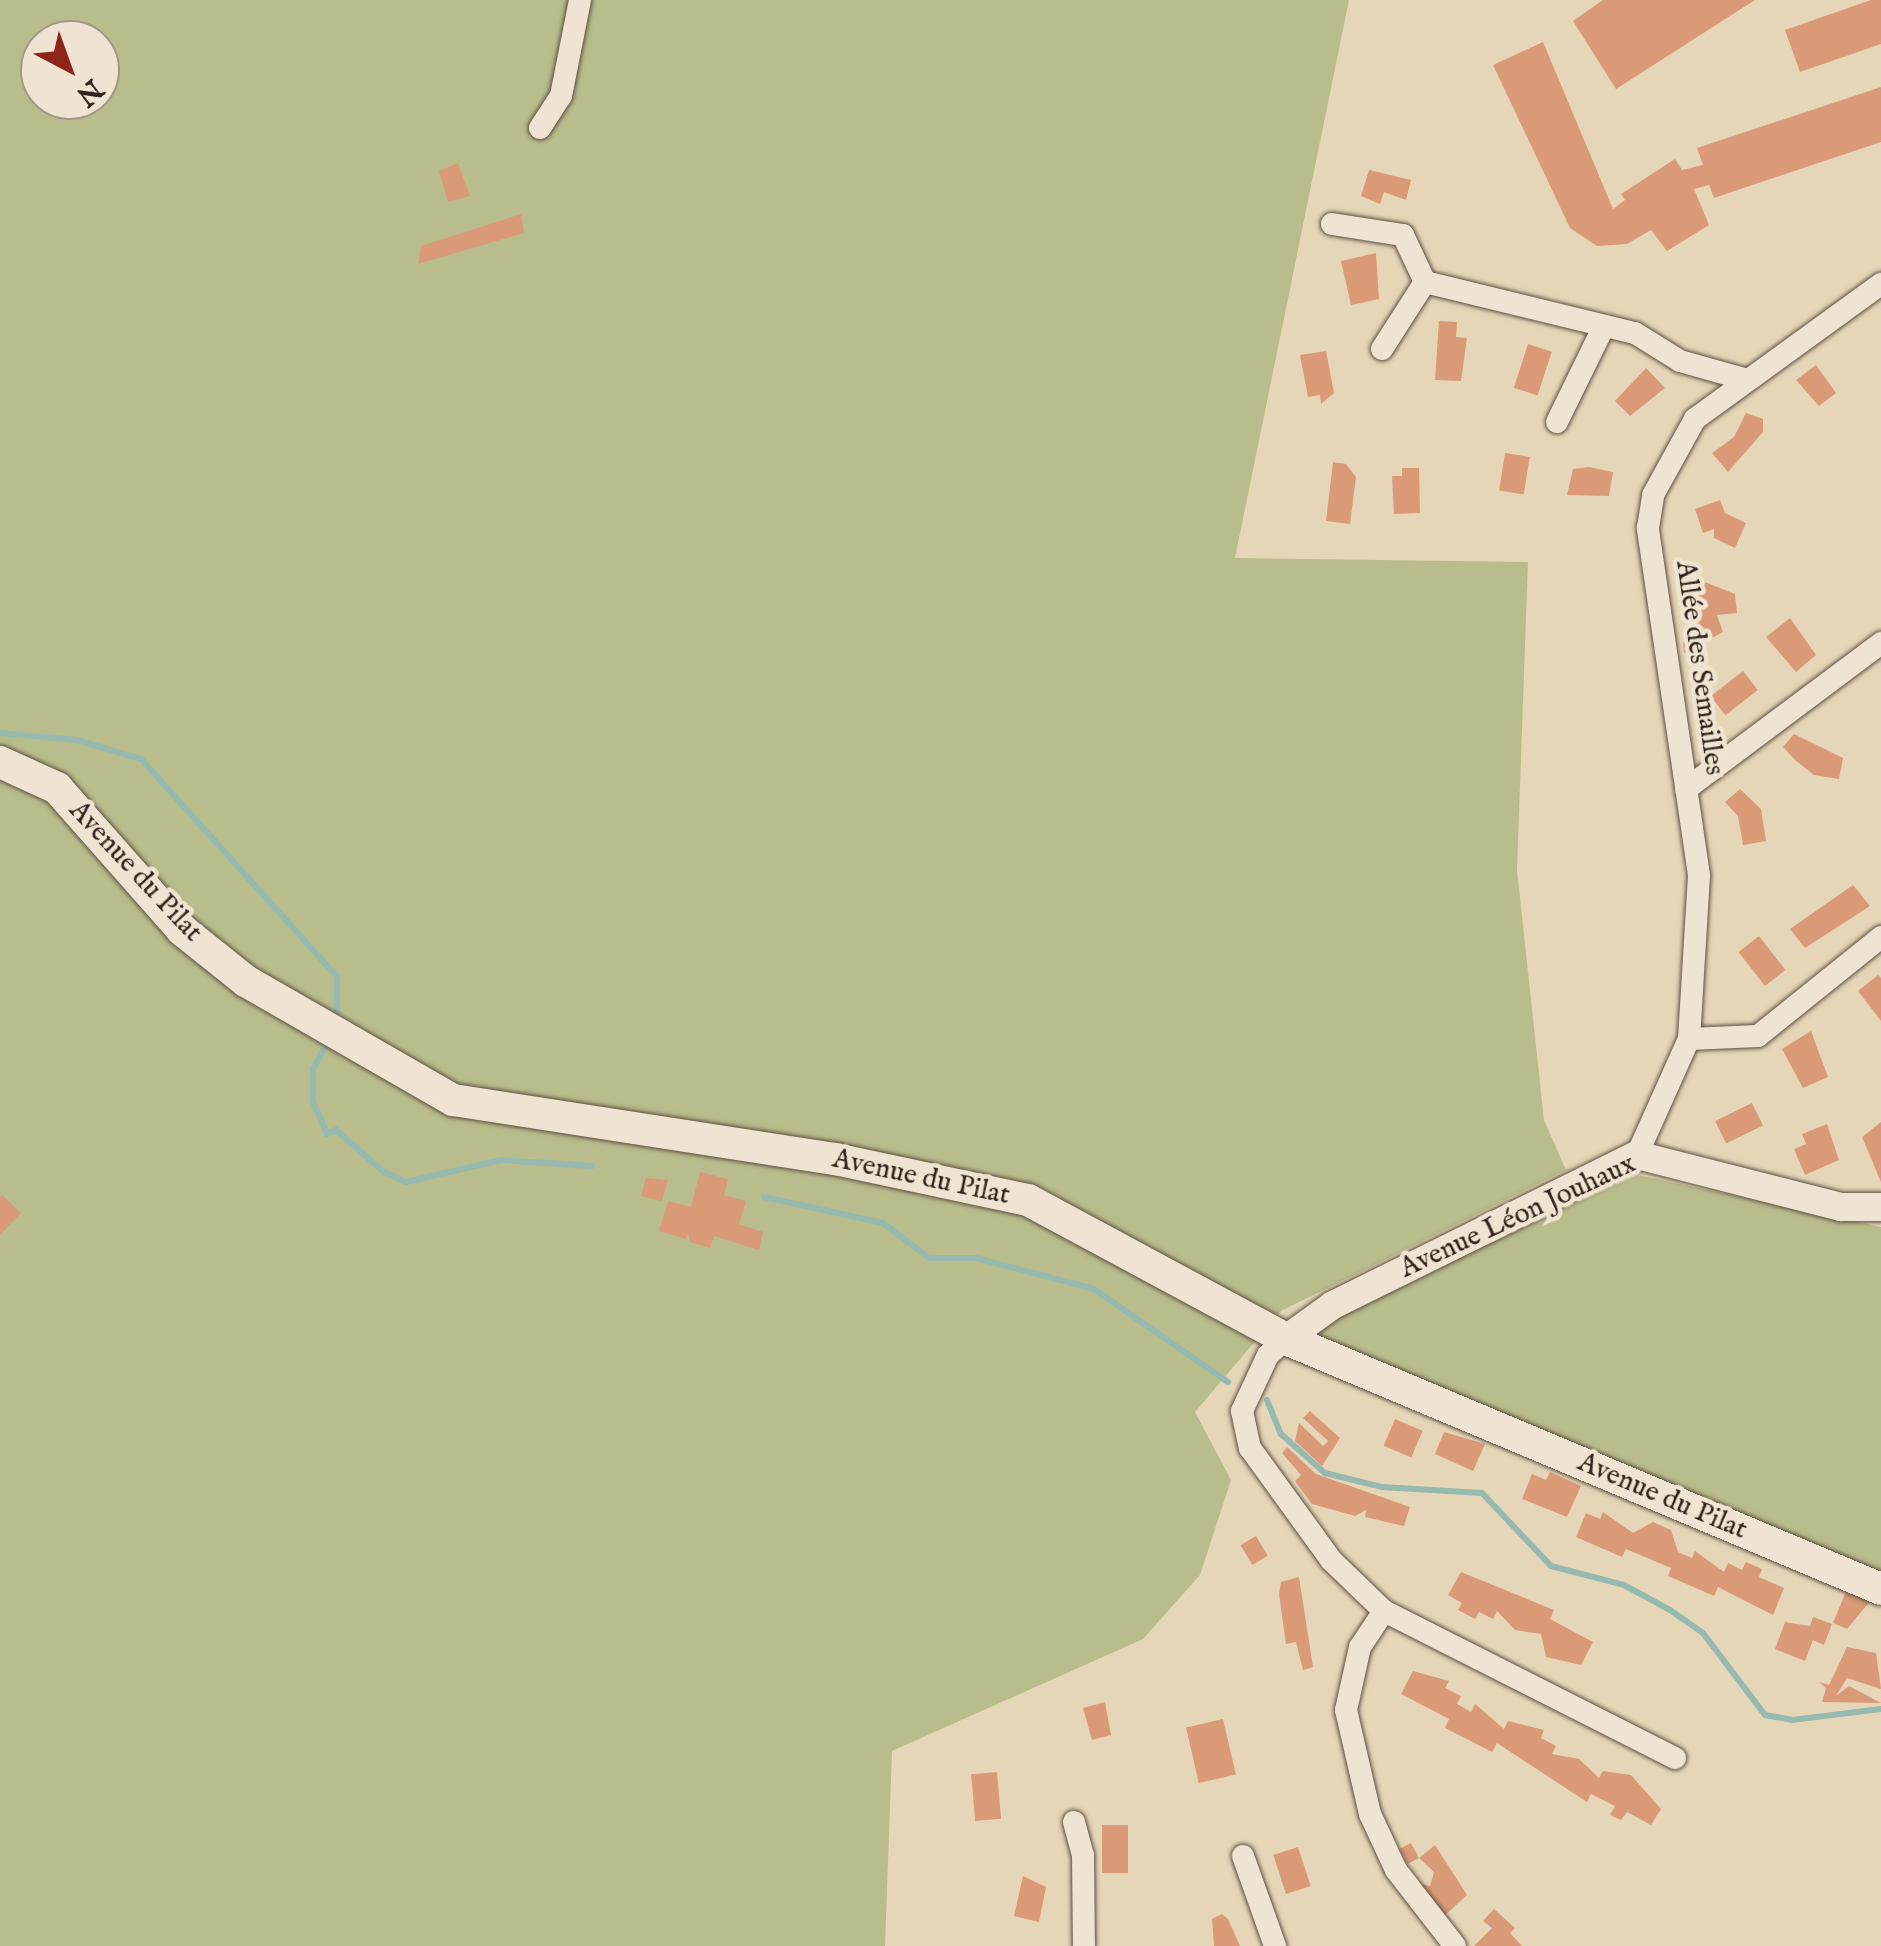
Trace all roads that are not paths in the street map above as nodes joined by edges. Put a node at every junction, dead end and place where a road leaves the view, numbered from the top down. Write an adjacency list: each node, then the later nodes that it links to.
1 (580, 0): 2 (street)
2 (540, 128)
3 (1332, 224): 4 (street)
4 (1425, 282): 6 (street); 7 (street)
5 (1881, 284): 8 (street, Allée des Semailles)
6 (1604, 326): 8 (street); 9 (street)
7 (1382, 349)
8 (1744, 380): 12 (street, Allée des Semailles)
9 (1557, 422)
10 (1881, 643): 12 (street)
11 (0, 762): 17 (main road, Avenue du Pilat)
12 (1686, 790): 14 (street, Allée des Semailles)
13 (1881, 938): 14 (street)
14 (1689, 1039): 15 (street, Allée des Semailles)
15 (1637, 1155): 16 (street, Avenue Léon Jouhaux); 17 (street, Avenue Léon Jouhaux)
16 (1881, 1207)
17 (1286, 1339): 18 (main road, Avenue du Pilat); 19 (street)
18 (1881, 1589)
19 (1384, 1611): 20 (street); 25 (street)
20 (1674, 1758)
21 (1074, 1822): 23 (street)
22 (1243, 1856): 24 (street)
23 (1084, 1946)
24 (1275, 1946)
25 (1455, 1946)

